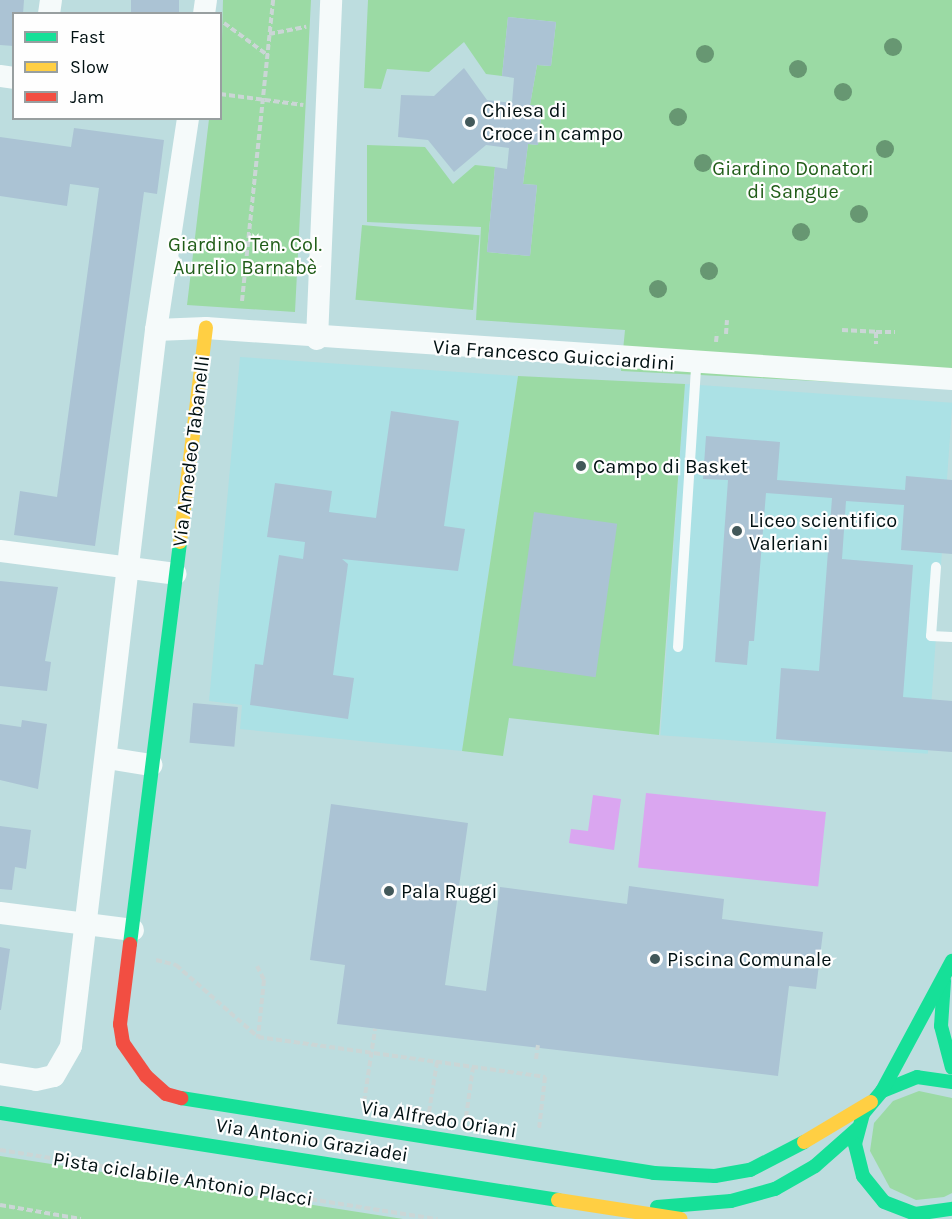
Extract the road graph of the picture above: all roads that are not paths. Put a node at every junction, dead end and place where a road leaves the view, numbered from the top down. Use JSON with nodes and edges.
{"nodes":[{"id":1,"x":331,"y":0,"type":"edge"},
{"id":2,"x":188,"y":120,"type":"edge"},
{"id":3,"x":206,"y":328,"type":"junction"},
{"id":4,"x":156,"y":330,"type":"junction"},
{"id":5,"x":317,"y":339,"type":"junction"},
{"id":6,"x":696,"y":365,"type":"junction"},
{"id":7,"x":952,"y":379,"type":"edge"},
{"id":8,"x":0,"y":551,"type":"edge"},
{"id":9,"x":936,"y":567,"type":"dead end"},
{"id":10,"x":129,"y":570,"type":"junction"},
{"id":11,"x":176,"y":574,"type":"junction"},
{"id":12,"x":952,"y":637,"type":"edge"},
{"id":13,"x":678,"y":647,"type":"dead end"},
{"id":14,"x":107,"y":758,"type":"junction"},
{"id":15,"x":151,"y":765,"type":"junction"},
{"id":16,"x":0,"y":913,"type":"edge"},
{"id":17,"x":87,"y":924,"type":"junction"},
{"id":18,"x":133,"y":930,"type":"junction"},
{"id":19,"x":952,"y":961,"type":"edge"},
{"id":20,"x":944,"y":978,"type":"junction"},
{"id":21,"x":952,"y":1068,"type":"edge"},
{"id":22,"x":0,"y":1074,"type":"edge"},
{"id":23,"x":952,"y":1082,"type":"edge"},
{"id":24,"x":882,"y":1091,"type":"junction"},
{"id":25,"x":871,"y":1102,"type":"junction"},
{"id":26,"x":0,"y":1113,"type":"edge"},
{"id":27,"x":858,"y":1128,"type":"junction"},
{"id":28,"x":618,"y":1206,"type":"junction"},
{"id":29,"x":950,"y":1210,"type":"edge"},
{"id":30,"x":681,"y":1219,"type":"edge"},
{"id":31,"x":923,"y":1219,"type":"edge"}],
"edges":[{"from":1,"to":5,"type":"street"},
{"from":2,"to":4,"type":"street"},
{"from":3,"to":4,"type":"street","name":"Via Francesco Guicciardini"},
{"from":3,"to":5,"type":"street","name":"Via Francesco Guicciardini"},
{"from":3,"to":11,"type":"street","name":"Via Amedeo Tabanelli"},
{"from":4,"to":10,"type":"street"},
{"from":5,"to":6,"type":"street","name":"Via Francesco Guicciardini"},
{"from":6,"to":7,"type":"street","name":"Via Francesco Guicciardini"},
{"from":6,"to":13,"type":"lane"},
{"from":8,"to":10,"type":"street","name":"Via Amedeo Tabanelli"},
{"from":9,"to":12,"type":"lane"},
{"from":10,"to":11,"type":"street","name":"Via Amedeo Tabanelli"},
{"from":10,"to":14,"type":"street"},
{"from":11,"to":15,"type":"street","name":"Via Amedeo Tabanelli"},
{"from":14,"to":15,"type":"street"},
{"from":14,"to":17,"type":"street"},
{"from":15,"to":18,"type":"street","name":"Via Amedeo Tabanelli"},
{"from":16,"to":17,"type":"street"},
{"from":17,"to":18,"type":"street"},
{"from":17,"to":22,"type":"street"},
{"from":18,"to":25,"type":"street","name":"Via Alfredo Oriani"},
{"from":19,"to":20,"type":"street"},
{"from":20,"to":21,"type":"street"},
{"from":20,"to":24,"type":"street"},
{"from":23,"to":24,"type":"street"},
{"from":24,"to":25,"type":"street"},
{"from":25,"to":27,"type":"street"},
{"from":26,"to":28,"type":"street","name":"Via Antonio Graziadei"},
{"from":27,"to":28,"type":"street","name":"Via Antonio Graziadei"},
{"from":27,"to":29,"type":"street"},
{"from":28,"to":30,"type":"street","name":"Via Antonio Graziadei"},
{"from":29,"to":31,"type":"street"}]}
